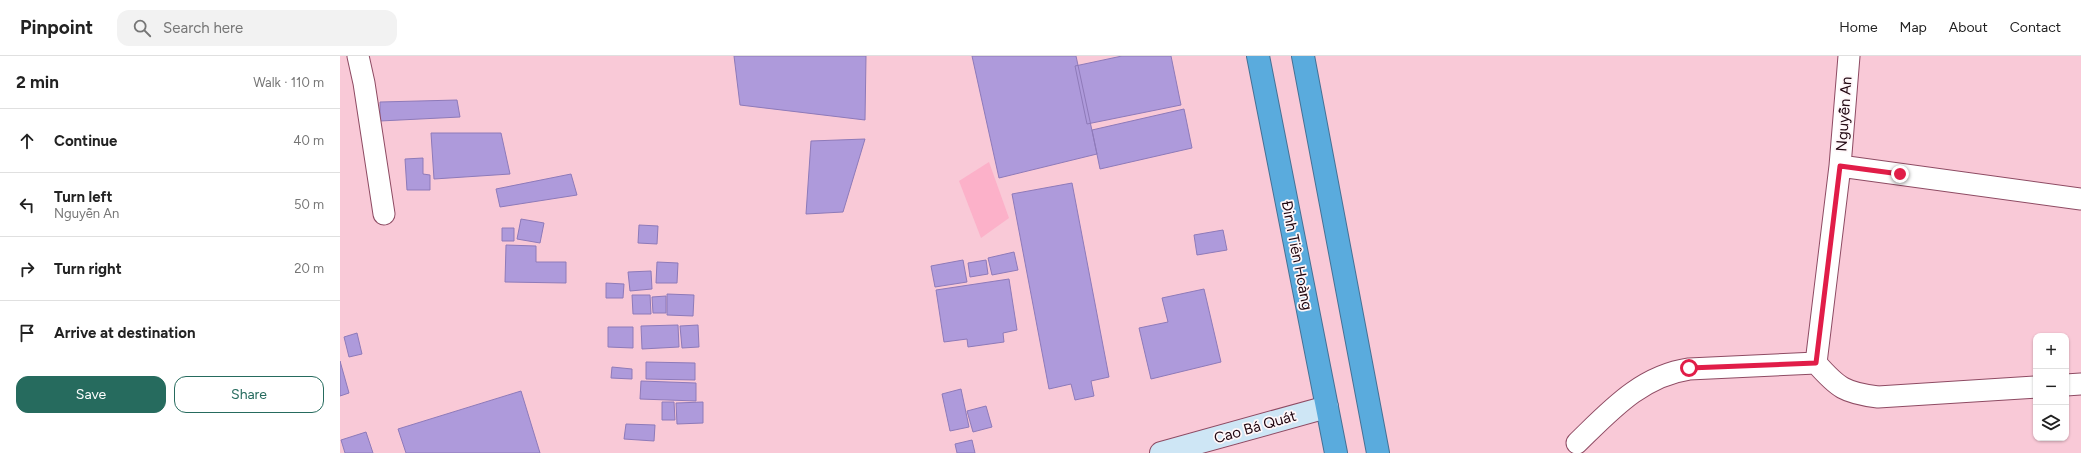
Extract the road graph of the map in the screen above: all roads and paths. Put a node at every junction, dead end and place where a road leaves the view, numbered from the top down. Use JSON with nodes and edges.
{"nodes":[{"id":1,"x":358,"y":56,"type":"edge"},
{"id":2,"x":1258,"y":56,"type":"edge"},
{"id":3,"x":1303,"y":56,"type":"edge"},
{"id":4,"x":1849,"y":56,"type":"edge"},
{"id":5,"x":1840,"y":166,"type":"junction"},
{"id":6,"x":2081,"y":199,"type":"edge"},
{"id":7,"x":384,"y":214,"type":"dead end"},
{"id":8,"x":1816,"y":363,"type":"junction"},
{"id":9,"x":2081,"y":384,"type":"edge"},
{"id":10,"x":2069,"y":385,"type":"edge"},
{"id":11,"x":2033,"y":387,"type":"edge"},
{"id":12,"x":1327,"y":407,"type":"junction"},
{"id":13,"x":1577,"y":443,"type":"dead end"},
{"id":14,"x":1161,"y":453,"type":"edge"},
{"id":15,"x":1336,"y":453,"type":"edge"},
{"id":16,"x":1378,"y":453,"type":"edge"}],
"edges":[{"from":1,"to":7,"type":"street"},
{"from":2,"to":12,"type":"highway","name":"Đinh Tiên Hoàng"},
{"from":3,"to":16,"type":"highway"},
{"from":4,"to":5,"type":"street","name":"Nguyễn An"},
{"from":5,"to":6,"type":"street"},
{"from":5,"to":8,"type":"street","name":"Nguyễn An"},
{"from":8,"to":11,"type":"street"},
{"from":8,"to":13,"type":"street"},
{"from":9,"to":10,"type":"street"},
{"from":12,"to":14,"type":"street","name":"Cao Bá Quát"},
{"from":12,"to":15,"type":"highway","name":"Đinh Tiên Hoàng"}]}
